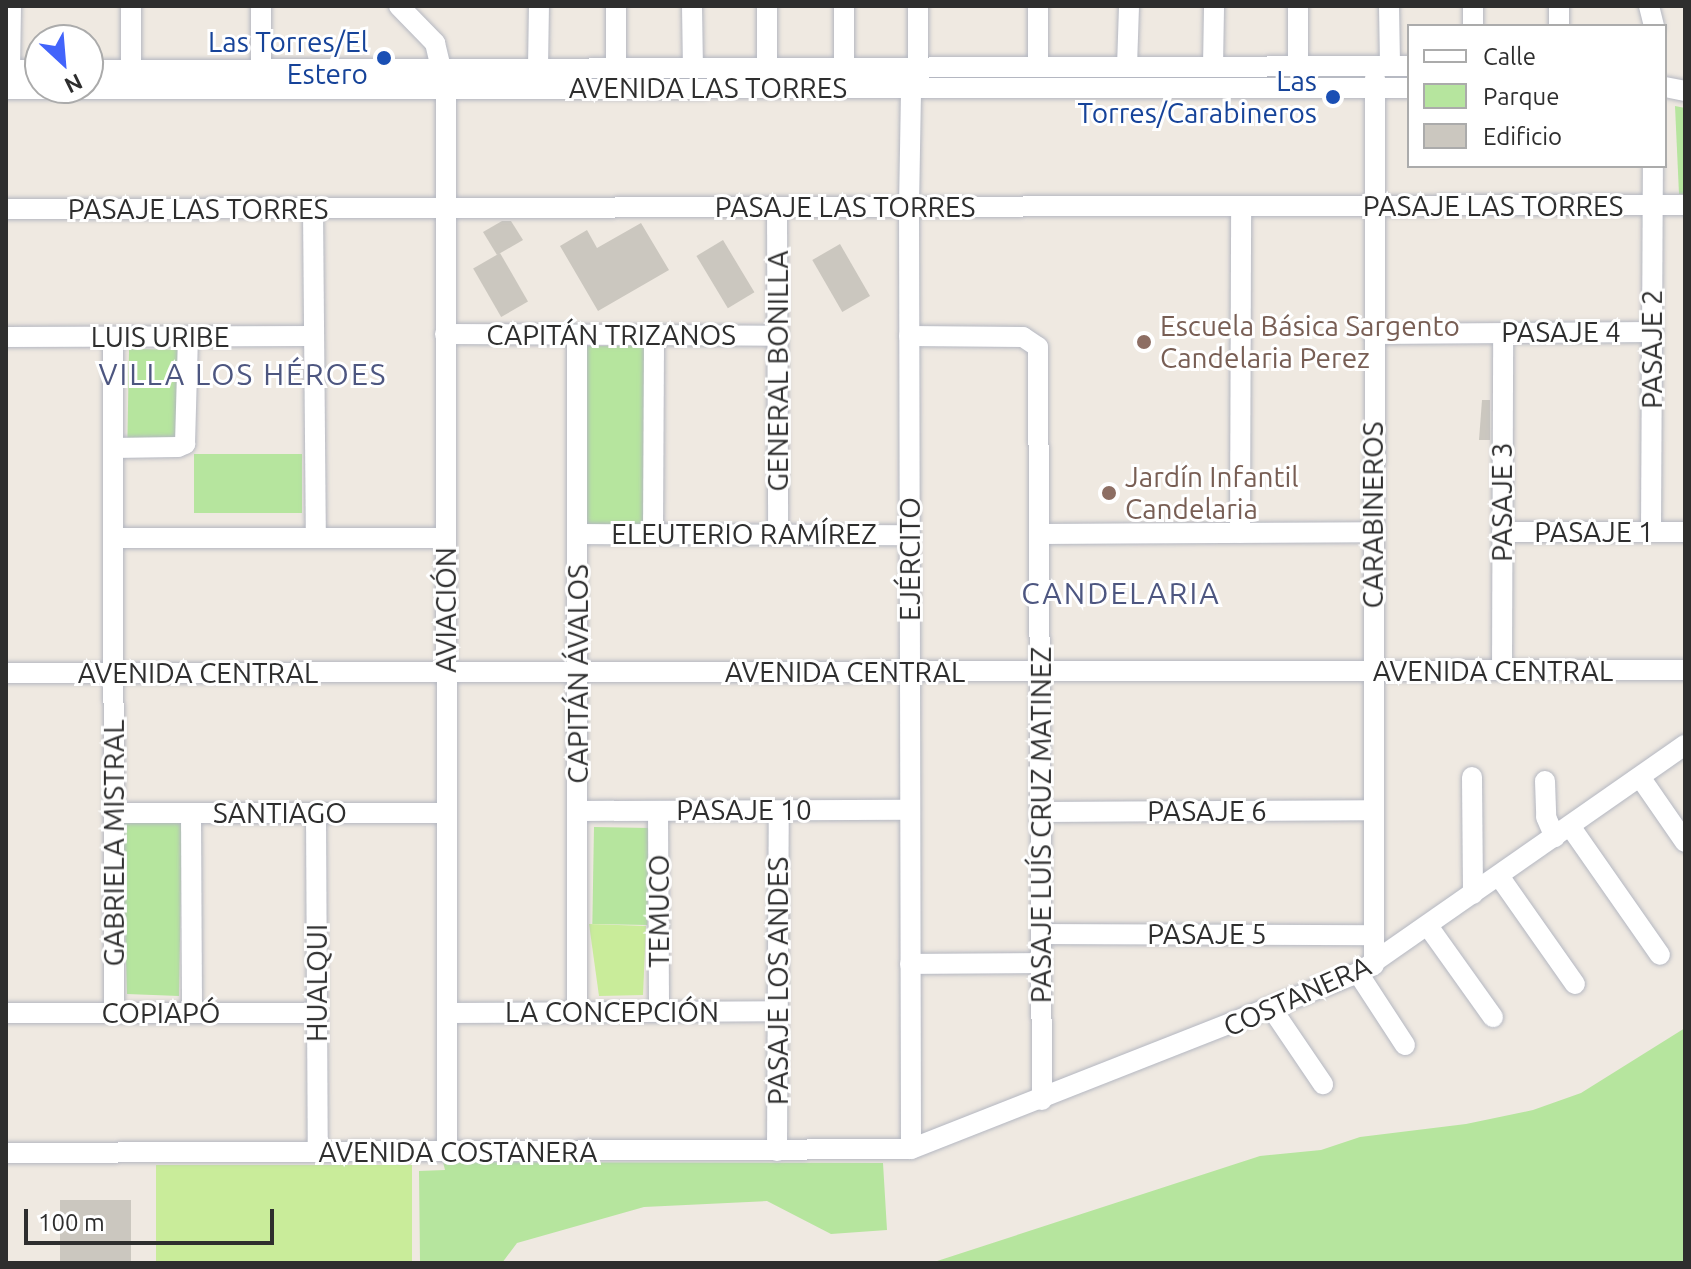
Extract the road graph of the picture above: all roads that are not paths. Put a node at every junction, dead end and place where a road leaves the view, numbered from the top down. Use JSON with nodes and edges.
{"nodes":[{"id":1,"x":11,"y":6,"type":"edge"},
{"id":2,"x":131,"y":6,"type":"edge"},
{"id":3,"x":261,"y":6,"type":"edge"},
{"id":4,"x":539,"y":6,"type":"edge"},
{"id":5,"x":616,"y":6,"type":"edge"},
{"id":6,"x":692,"y":6,"type":"edge"},
{"id":7,"x":767,"y":6,"type":"edge"},
{"id":8,"x":844,"y":6,"type":"edge"},
{"id":9,"x":918,"y":6,"type":"edge"},
{"id":10,"x":1038,"y":6,"type":"edge"},
{"id":11,"x":1129,"y":6,"type":"edge"},
{"id":12,"x":1214,"y":6,"type":"edge"},
{"id":13,"x":1298,"y":6,"type":"edge"},
{"id":14,"x":1389,"y":6,"type":"edge"},
{"id":15,"x":406,"y":8,"type":"edge"},
{"id":16,"x":767,"y":66,"type":"junction"},
{"id":17,"x":844,"y":66,"type":"junction"},
{"id":18,"x":918,"y":66,"type":"junction"},
{"id":19,"x":1213,"y":66,"type":"junction"},
{"id":20,"x":1392,"y":66,"type":"edge"},
{"id":21,"x":616,"y":67,"type":"junction"},
{"id":22,"x":693,"y":67,"type":"junction"},
{"id":23,"x":1038,"y":67,"type":"junction"},
{"id":24,"x":1127,"y":67,"type":"junction"},
{"id":25,"x":1298,"y":67,"type":"junction"},
{"id":26,"x":440,"y":68,"type":"junction"},
{"id":27,"x":538,"y":68,"type":"junction"},
{"id":28,"x":261,"y":69,"type":"junction"},
{"id":29,"x":104,"y":70,"type":"edge"},
{"id":30,"x":131,"y":70,"type":"junction"},
{"id":31,"x":7,"y":77,"type":"edge"},
{"id":32,"x":911,"y":87,"type":"junction"},
{"id":33,"x":1373,"y":88,"type":"junction"},
{"id":34,"x":1407,"y":88,"type":"edge"},
{"id":35,"x":446,"y":89,"type":"junction"},
{"id":36,"x":1653,"y":168,"type":"edge"},
{"id":37,"x":1685,"y":205,"type":"edge"},
{"id":38,"x":1241,"y":206,"type":"junction"},
{"id":39,"x":1373,"y":206,"type":"junction"},
{"id":40,"x":1653,"y":206,"type":"junction"},
{"id":41,"x":445,"y":207,"type":"junction"},
{"id":42,"x":777,"y":207,"type":"junction"},
{"id":43,"x":909,"y":207,"type":"junction"},
{"id":44,"x":6,"y":209,"type":"edge"},
{"id":45,"x":313,"y":209,"type":"junction"},
{"id":46,"x":1653,"y":332,"type":"junction"},
{"id":47,"x":1503,"y":333,"type":"junction"},
{"id":48,"x":445,"y":334,"type":"junction"},
{"id":49,"x":1373,"y":334,"type":"junction"},
{"id":50,"x":577,"y":335,"type":"junction"},
{"id":51,"x":654,"y":335,"type":"junction"},
{"id":52,"x":314,"y":336,"type":"junction"},
{"id":53,"x":778,"y":336,"type":"junction"},
{"id":54,"x":909,"y":336,"type":"junction"},
{"id":55,"x":6,"y":337,"type":"edge"},
{"id":56,"x":113,"y":337,"type":"junction"},
{"id":57,"x":188,"y":337,"type":"junction"},
{"id":58,"x":113,"y":448,"type":"junction"},
{"id":59,"x":1374,"y":532,"type":"junction"},
{"id":60,"x":1502,"y":532,"type":"junction"},
{"id":61,"x":1651,"y":532,"type":"junction"},
{"id":62,"x":1685,"y":532,"type":"edge"},
{"id":63,"x":1240,"y":533,"type":"junction"},
{"id":64,"x":578,"y":534,"type":"junction"},
{"id":65,"x":653,"y":534,"type":"junction"},
{"id":66,"x":778,"y":534,"type":"junction"},
{"id":67,"x":1040,"y":534,"type":"junction"},
{"id":68,"x":910,"y":535,"type":"junction"},
{"id":69,"x":113,"y":538,"type":"junction"},
{"id":70,"x":316,"y":538,"type":"junction"},
{"id":71,"x":446,"y":538,"type":"junction"},
{"id":72,"x":1685,"y":670,"type":"edge"},
{"id":73,"x":1040,"y":671,"type":"junction"},
{"id":74,"x":1373,"y":671,"type":"junction"},
{"id":75,"x":1502,"y":671,"type":"junction"},
{"id":76,"x":446,"y":672,"type":"junction"},
{"id":77,"x":578,"y":672,"type":"junction"},
{"id":78,"x":910,"y":672,"type":"junction"},
{"id":79,"x":6,"y":673,"type":"edge"},
{"id":80,"x":113,"y":673,"type":"junction"},
{"id":81,"x":1685,"y":745,"type":"edge"},
{"id":82,"x":1472,"y":777,"type":"dead end"},
{"id":83,"x":1640,"y":777,"type":"junction"},
{"id":84,"x":1545,"y":781,"type":"dead end"},
{"id":85,"x":910,"y":810,"type":"junction"},
{"id":86,"x":1373,"y":810,"type":"junction"},
{"id":87,"x":578,"y":811,"type":"junction"},
{"id":88,"x":658,"y":811,"type":"junction"},
{"id":89,"x":779,"y":811,"type":"junction"},
{"id":90,"x":1041,"y":812,"type":"junction"},
{"id":91,"x":113,"y":813,"type":"junction"},
{"id":92,"x":191,"y":813,"type":"junction"},
{"id":93,"x":316,"y":813,"type":"junction"},
{"id":94,"x":447,"y":813,"type":"junction"},
{"id":95,"x":1562,"y":831,"type":"junction"},
{"id":96,"x":1685,"y":842,"type":"edge"},
{"id":97,"x":1499,"y":876,"type":"junction"},
{"id":98,"x":1473,"y":894,"type":"junction"},
{"id":99,"x":1428,"y":926,"type":"junction"},
{"id":100,"x":1041,"y":934,"type":"junction"},
{"id":101,"x":1374,"y":935,"type":"junction"},
{"id":102,"x":1660,"y":955,"type":"dead end"},
{"id":103,"x":1041,"y":963,"type":"junction"},
{"id":104,"x":910,"y":964,"type":"junction"},
{"id":105,"x":1366,"y":969,"type":"junction"},
{"id":106,"x":1575,"y":984,"type":"dead end"},
{"id":107,"x":1272,"y":1009,"type":"junction"},
{"id":108,"x":778,"y":1011,"type":"junction"},
{"id":109,"x":577,"y":1012,"type":"junction"},
{"id":110,"x":659,"y":1012,"type":"junction"},
{"id":111,"x":6,"y":1013,"type":"edge"},
{"id":112,"x":114,"y":1013,"type":"junction"},
{"id":113,"x":192,"y":1013,"type":"junction"},
{"id":114,"x":317,"y":1013,"type":"junction"},
{"id":115,"x":447,"y":1013,"type":"junction"},
{"id":116,"x":1493,"y":1017,"type":"dead end"},
{"id":117,"x":1405,"y":1045,"type":"dead end"},
{"id":118,"x":1323,"y":1084,"type":"dead end"},
{"id":119,"x":1042,"y":1100,"type":"junction"},
{"id":120,"x":911,"y":1149,"type":"junction"},
{"id":121,"x":777,"y":1151,"type":"junction"},
{"id":122,"x":318,"y":1152,"type":"junction"},
{"id":123,"x":447,"y":1152,"type":"junction"},
{"id":124,"x":6,"y":1153,"type":"edge"}],
"edges":[{"from":1,"to":31,"type":"street"},
{"from":2,"to":30,"type":"street"},
{"from":3,"to":28,"type":"street"},
{"from":4,"to":27,"type":"street"},
{"from":5,"to":21,"type":"street"},
{"from":6,"to":22,"type":"street"},
{"from":7,"to":16,"type":"street"},
{"from":8,"to":17,"type":"street"},
{"from":9,"to":18,"type":"street","name":"EJÉRCITO"},
{"from":10,"to":23,"type":"street"},
{"from":11,"to":24,"type":"street"},
{"from":12,"to":19,"type":"street"},
{"from":13,"to":25,"type":"street"},
{"from":14,"to":20,"type":"street","name":"CARABINEROS"},
{"from":15,"to":26,"type":"street"},
{"from":16,"to":17,"type":"street","name":"AVENIDA LAS TORRES"},
{"from":16,"to":22,"type":"street","name":"AVENIDA LAS TORRES"},
{"from":17,"to":18,"type":"street","name":"AVENIDA LAS TORRES"},
{"from":18,"to":23,"type":"street","name":"AVENIDA LAS TORRES"},
{"from":18,"to":32,"type":"street","name":"EJÉRCITO"},
{"from":19,"to":24,"type":"street","name":"AVENIDA LAS TORRES"},
{"from":19,"to":25,"type":"street","name":"AVENIDA LAS TORRES"},
{"from":20,"to":25,"type":"street","name":"AVENIDA LAS TORRES"},
{"from":20,"to":33,"type":"street","name":"CARABINEROS"},
{"from":21,"to":22,"type":"street","name":"AVENIDA LAS TORRES"},
{"from":21,"to":27,"type":"street","name":"AVENIDA LAS TORRES"},
{"from":23,"to":24,"type":"street","name":"AVENIDA LAS TORRES"},
{"from":26,"to":27,"type":"street","name":"AVENIDA LAS TORRES"},
{"from":26,"to":28,"type":"street","name":"AVENIDA LAS TORRES"},
{"from":26,"to":35,"type":"street","name":"AVIACIÓN"},
{"from":28,"to":30,"type":"street","name":"AVENIDA LAS TORRES"},
{"from":29,"to":30,"type":"street","name":"AVENIDA LAS TORRES"},
{"from":31,"to":35,"type":"street","name":"AVENIDA LAS TORRES"},
{"from":32,"to":33,"type":"street","name":"AVENIDA LAS TORRES"},
{"from":32,"to":35,"type":"street","name":"AVENIDA LAS TORRES"},
{"from":32,"to":43,"type":"street","name":"EJÉRCITO"},
{"from":33,"to":34,"type":"street","name":"AVENIDA LAS TORRES"},
{"from":33,"to":39,"type":"street","name":"CARABINEROS"},
{"from":35,"to":41,"type":"street","name":"AVIACIÓN"},
{"from":36,"to":40,"type":"street","name":"PASAJE 2"},
{"from":37,"to":40,"type":"street","name":"PASAJE LAS TORRES"},
{"from":38,"to":39,"type":"street","name":"PASAJE LAS TORRES"},
{"from":38,"to":43,"type":"street","name":"PASAJE LAS TORRES"},
{"from":38,"to":63,"type":"street"},
{"from":39,"to":40,"type":"street","name":"PASAJE LAS TORRES"},
{"from":39,"to":49,"type":"street","name":"CARABINEROS"},
{"from":40,"to":46,"type":"street","name":"PASAJE 2"},
{"from":41,"to":42,"type":"street","name":"PASAJE LAS TORRES"},
{"from":41,"to":45,"type":"street","name":"PASAJE LAS TORRES"},
{"from":41,"to":48,"type":"street","name":"AVIACIÓN"},
{"from":42,"to":43,"type":"street","name":"PASAJE LAS TORRES"},
{"from":42,"to":53,"type":"street","name":"GENERAL BONILLA"},
{"from":43,"to":54,"type":"street","name":"EJÉRCITO"},
{"from":44,"to":45,"type":"street","name":"PASAJE LAS TORRES"},
{"from":45,"to":52,"type":"street"},
{"from":46,"to":47,"type":"street","name":"PASAJE 4"},
{"from":46,"to":61,"type":"street","name":"PASAJE 2"},
{"from":47,"to":49,"type":"street","name":"PASAJE 4"},
{"from":47,"to":60,"type":"street","name":"PASAJE 3"},
{"from":48,"to":50,"type":"street","name":"CAPITÁN TRIZANOS"},
{"from":48,"to":71,"type":"street","name":"AVIACIÓN"},
{"from":49,"to":59,"type":"street","name":"CARABINEROS"},
{"from":50,"to":51,"type":"street","name":"CAPITÁN TRIZANOS"},
{"from":50,"to":64,"type":"street","name":"CAPITÁN ÁVALOS"},
{"from":51,"to":53,"type":"street","name":"CAPITÁN TRIZANOS"},
{"from":51,"to":65,"type":"street"},
{"from":52,"to":57,"type":"street","name":"LUIS URIBE"},
{"from":52,"to":70,"type":"street"},
{"from":53,"to":66,"type":"street","name":"GENERAL BONILLA"},
{"from":54,"to":67,"type":"street","name":"PASAJE LUÍS CRUZ MATINEZ"},
{"from":54,"to":68,"type":"street","name":"EJÉRCITO"},
{"from":55,"to":56,"type":"street","name":"LUIS URIBE"},
{"from":56,"to":57,"type":"street","name":"LUIS URIBE"},
{"from":56,"to":58,"type":"street","name":"GABRIELA MISTRAL"},
{"from":57,"to":58,"type":"street"},
{"from":58,"to":69,"type":"street","name":"GABRIELA MISTRAL"},
{"from":59,"to":63,"type":"street"},
{"from":59,"to":74,"type":"street","name":"CARABINEROS"},
{"from":60,"to":61,"type":"street","name":"PASAJE 1"},
{"from":60,"to":75,"type":"street","name":"PASAJE 3"},
{"from":61,"to":62,"type":"street","name":"PASAJE 1"},
{"from":63,"to":67,"type":"street"},
{"from":64,"to":65,"type":"street","name":"ELEUTERIO RAMÍREZ"},
{"from":64,"to":77,"type":"street","name":"CAPITÁN ÁVALOS"},
{"from":65,"to":66,"type":"street","name":"ELEUTERIO RAMÍREZ"},
{"from":66,"to":68,"type":"street","name":"ELEUTERIO RAMÍREZ"},
{"from":67,"to":73,"type":"street","name":"PASAJE LUÍS CRUZ MATINEZ"},
{"from":68,"to":78,"type":"street","name":"EJÉRCITO"},
{"from":69,"to":70,"type":"street"},
{"from":69,"to":80,"type":"street","name":"GABRIELA MISTRAL"},
{"from":70,"to":71,"type":"street"},
{"from":71,"to":76,"type":"street","name":"AVIACIÓN"},
{"from":72,"to":75,"type":"street","name":"AVENIDA CENTRAL"},
{"from":73,"to":74,"type":"street","name":"AVENIDA CENTRAL"},
{"from":73,"to":78,"type":"street","name":"AVENIDA CENTRAL"},
{"from":73,"to":90,"type":"street","name":"PASAJE LUÍS CRUZ MATINEZ"},
{"from":74,"to":75,"type":"street","name":"AVENIDA CENTRAL"},
{"from":74,"to":86,"type":"street","name":"CARABINEROS"},
{"from":76,"to":77,"type":"street","name":"AVENIDA CENTRAL"},
{"from":76,"to":80,"type":"street","name":"AVENIDA CENTRAL"},
{"from":76,"to":94,"type":"street","name":"AVIACIÓN"},
{"from":77,"to":78,"type":"street","name":"AVENIDA CENTRAL"},
{"from":77,"to":87,"type":"street","name":"CAPITÁN ÁVALOS"},
{"from":78,"to":85,"type":"street","name":"EJÉRCITO"},
{"from":79,"to":80,"type":"street","name":"AVENIDA CENTRAL"},
{"from":80,"to":91,"type":"street","name":"GABRIELA MISTRAL"},
{"from":81,"to":83,"type":"street","name":"COSTANERA"},
{"from":82,"to":98,"type":"street"},
{"from":83,"to":95,"type":"street","name":"COSTANERA"},
{"from":83,"to":96,"type":"street"},
{"from":84,"to":95,"type":"street"},
{"from":85,"to":89,"type":"street","name":"PASAJE 10"},
{"from":85,"to":104,"type":"street","name":"EJÉRCITO"},
{"from":86,"to":90,"type":"street","name":"PASAJE 6"},
{"from":86,"to":101,"type":"street","name":"CARABINEROS"},
{"from":87,"to":88,"type":"street","name":"PASAJE 10"},
{"from":87,"to":109,"type":"street","name":"CAPITÁN ÁVALOS"},
{"from":88,"to":89,"type":"street","name":"PASAJE 10"},
{"from":88,"to":110,"type":"street","name":"TEMUCO"},
{"from":89,"to":108,"type":"street","name":"PASAJE LOS ANDES"},
{"from":90,"to":100,"type":"street","name":"PASAJE LUÍS CRUZ MATINEZ"},
{"from":91,"to":92,"type":"street","name":"SANTIAGO"},
{"from":91,"to":112,"type":"street","name":"GABRIELA MISTRAL"},
{"from":92,"to":93,"type":"street","name":"SANTIAGO"},
{"from":92,"to":113,"type":"street"},
{"from":93,"to":94,"type":"street","name":"SANTIAGO"},
{"from":93,"to":114,"type":"street","name":"HUALQUI"},
{"from":94,"to":115,"type":"street","name":"AVIACIÓN"},
{"from":95,"to":97,"type":"street","name":"COSTANERA"},
{"from":95,"to":102,"type":"street"},
{"from":97,"to":98,"type":"street","name":"COSTANERA"},
{"from":97,"to":106,"type":"street"},
{"from":98,"to":99,"type":"street","name":"COSTANERA"},
{"from":99,"to":105,"type":"street","name":"COSTANERA"},
{"from":99,"to":116,"type":"street"},
{"from":100,"to":101,"type":"street","name":"PASAJE 5"},
{"from":100,"to":103,"type":"street","name":"PASAJE LUÍS CRUZ MATINEZ"},
{"from":101,"to":105,"type":"street","name":"CARABINEROS"},
{"from":103,"to":104,"type":"street"},
{"from":103,"to":119,"type":"street","name":"PASAJE LUÍS CRUZ MATINEZ"},
{"from":104,"to":120,"type":"street","name":"EJÉRCITO"},
{"from":105,"to":107,"type":"street","name":"COSTANERA"},
{"from":105,"to":117,"type":"street"},
{"from":107,"to":118,"type":"street"},
{"from":107,"to":119,"type":"street","name":"COSTANERA"},
{"from":108,"to":110,"type":"street","name":"LA CONCEPCIÓN"},
{"from":108,"to":121,"type":"street","name":"PASAJE LOS ANDES"},
{"from":109,"to":110,"type":"street","name":"LA CONCEPCIÓN"},
{"from":109,"to":115,"type":"street","name":"LA CONCEPCIÓN"},
{"from":111,"to":112,"type":"street","name":"COPIAPÓ"},
{"from":112,"to":113,"type":"street","name":"COPIAPÓ"},
{"from":113,"to":114,"type":"street","name":"COPIAPÓ"},
{"from":114,"to":122,"type":"street","name":"HUALQUI"},
{"from":115,"to":123,"type":"street","name":"AVIACIÓN"},
{"from":119,"to":120,"type":"street","name":"COSTANERA"},
{"from":120,"to":121,"type":"street","name":"AVENIDA COSTANERA"},
{"from":121,"to":123,"type":"street","name":"AVENIDA COSTANERA"},
{"from":122,"to":123,"type":"street","name":"AVENIDA COSTANERA"},
{"from":122,"to":124,"type":"street","name":"AVENIDA COSTANERA"}]}
